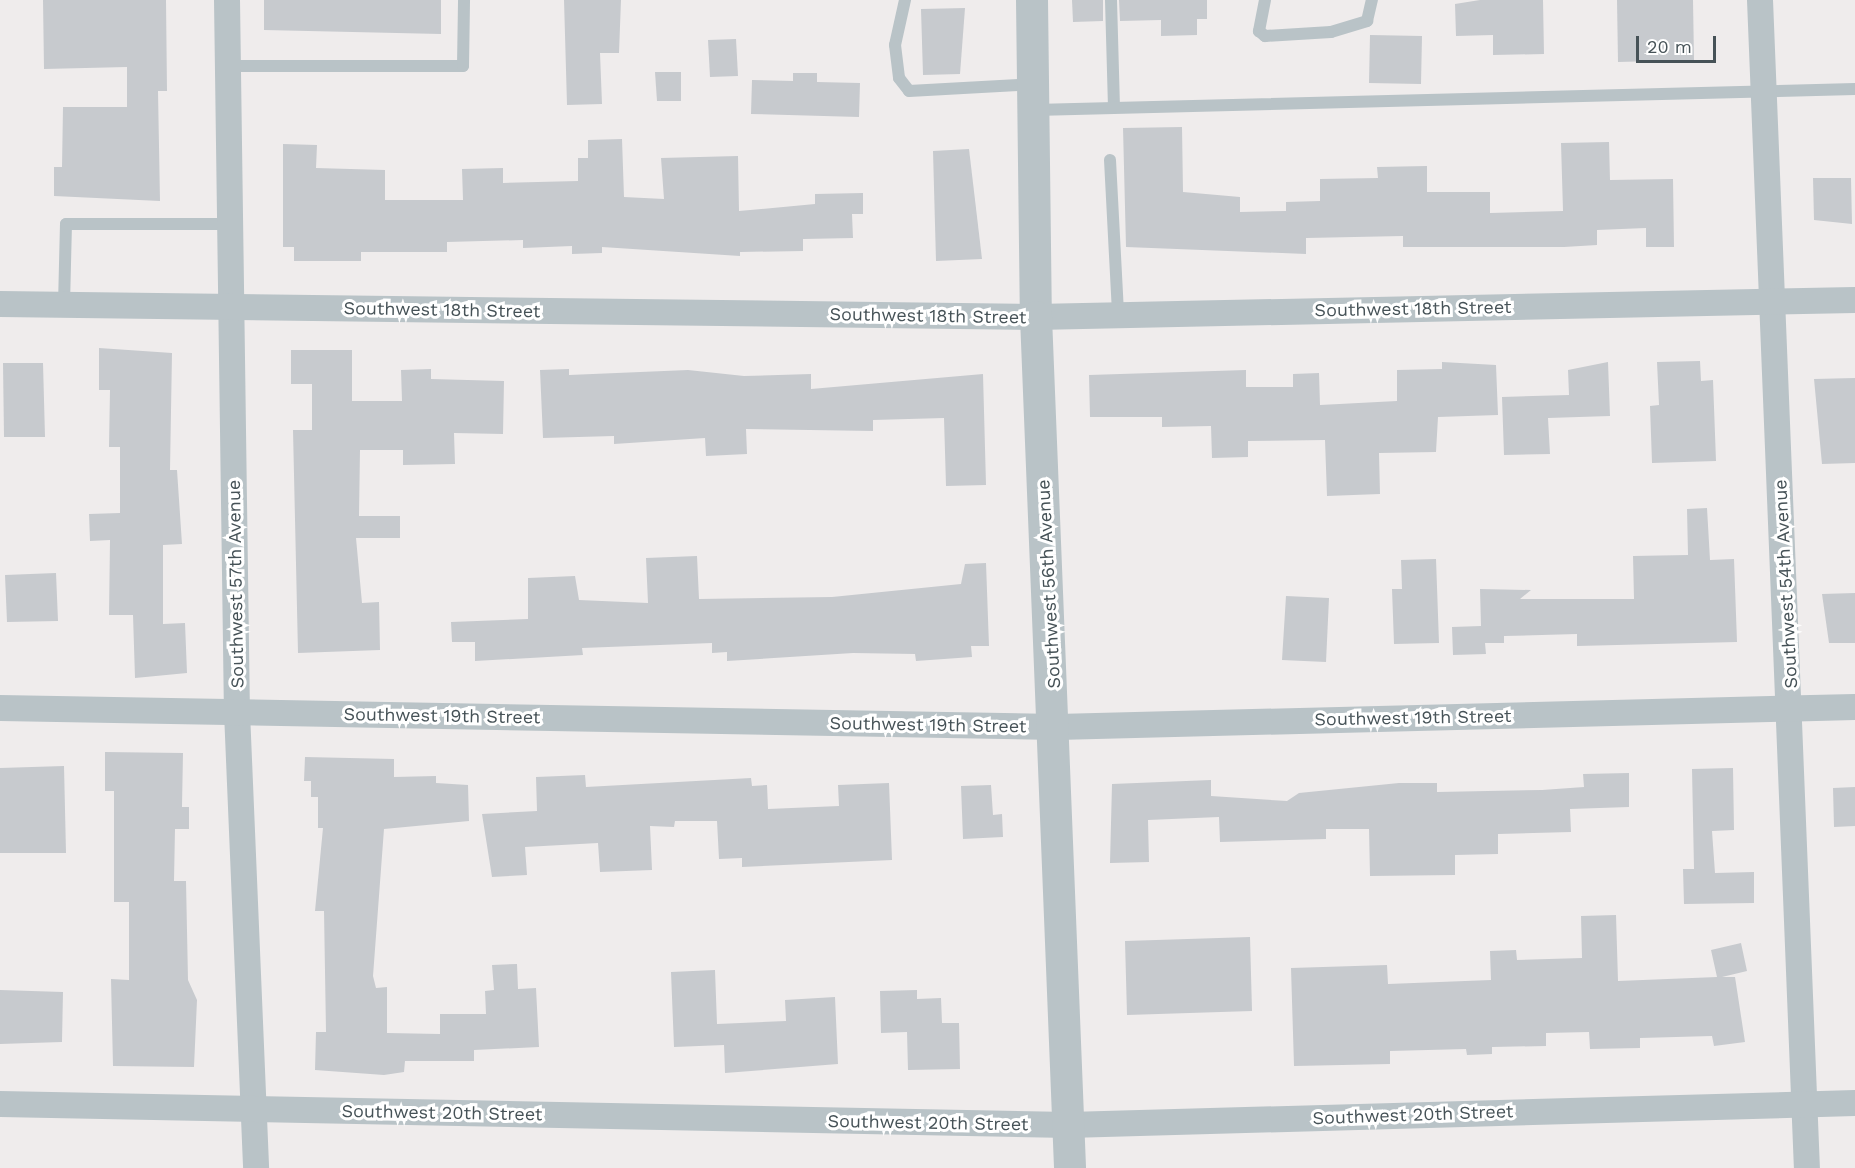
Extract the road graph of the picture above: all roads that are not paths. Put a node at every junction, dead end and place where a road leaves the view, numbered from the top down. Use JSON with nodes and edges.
{"nodes":[{"id":1,"x":227,"y":0,"type":"edge"},
{"id":2,"x":464,"y":0,"type":"edge"},
{"id":3,"x":905,"y":0,"type":"edge"},
{"id":4,"x":1032,"y":0,"type":"edge"},
{"id":5,"x":1110,"y":0,"type":"edge"},
{"id":6,"x":1265,"y":0,"type":"edge"},
{"id":7,"x":1372,"y":0,"type":"edge"},
{"id":8,"x":1760,"y":0,"type":"edge"},
{"id":9,"x":228,"y":66,"type":"junction"},
{"id":10,"x":1855,"y":89,"type":"edge"},
{"id":11,"x":1763,"y":91,"type":"junction"},
{"id":12,"x":1034,"y":97,"type":"junction"},
{"id":13,"x":1114,"y":108,"type":"junction"},
{"id":14,"x":1110,"y":160,"type":"dead end"},
{"id":15,"x":230,"y":224,"type":"junction"},
{"id":16,"x":1855,"y":300,"type":"edge"},
{"id":17,"x":1771,"y":302,"type":"junction"},
{"id":18,"x":0,"y":304,"type":"edge"},
{"id":19,"x":64,"y":305,"type":"junction"},
{"id":20,"x":233,"y":308,"type":"junction"},
{"id":21,"x":1118,"y":315,"type":"junction"},
{"id":22,"x":1036,"y":317,"type":"junction"},
{"id":23,"x":1855,"y":706,"type":"edge"},
{"id":24,"x":0,"y":708,"type":"edge"},
{"id":25,"x":1792,"y":708,"type":"junction"},
{"id":26,"x":237,"y":712,"type":"junction"},
{"id":27,"x":1057,"y":727,"type":"junction"},
{"id":28,"x":1805,"y":1103,"type":"junction"},
{"id":29,"x":1855,"y":1103,"type":"edge"},
{"id":30,"x":0,"y":1104,"type":"edge"},
{"id":31,"x":254,"y":1109,"type":"junction"},
{"id":32,"x":1068,"y":1125,"type":"junction"},
{"id":33,"x":256,"y":1168,"type":"edge"},
{"id":34,"x":1070,"y":1168,"type":"edge"},
{"id":35,"x":1807,"y":1168,"type":"edge"}],
"edges":[{"from":1,"to":9,"type":"street","name":"Southwest 57th Avenue"},
{"from":2,"to":9,"type":"lane"},
{"from":3,"to":12,"type":"lane"},
{"from":4,"to":12,"type":"street","name":"Southwest 56th Avenue"},
{"from":5,"to":13,"type":"lane"},
{"from":6,"to":7,"type":"lane"},
{"from":8,"to":11,"type":"street","name":"Southwest 54th Avenue"},
{"from":9,"to":15,"type":"street","name":"Southwest 57th Avenue"},
{"from":10,"to":11,"type":"lane"},
{"from":11,"to":13,"type":"lane"},
{"from":11,"to":17,"type":"street","name":"Southwest 54th Avenue"},
{"from":12,"to":13,"type":"lane"},
{"from":12,"to":22,"type":"street","name":"Southwest 56th Avenue"},
{"from":14,"to":21,"type":"lane"},
{"from":15,"to":19,"type":"lane"},
{"from":15,"to":20,"type":"street","name":"Southwest 57th Avenue"},
{"from":16,"to":17,"type":"street","name":"Southwest 18th Street"},
{"from":17,"to":21,"type":"street","name":"Southwest 18th Street"},
{"from":17,"to":25,"type":"street","name":"Southwest 54th Avenue"},
{"from":18,"to":19,"type":"street","name":"Southwest 18th Street"},
{"from":19,"to":20,"type":"street","name":"Southwest 18th Street"},
{"from":20,"to":22,"type":"street","name":"Southwest 18th Street"},
{"from":20,"to":26,"type":"street","name":"Southwest 57th Avenue"},
{"from":21,"to":22,"type":"street","name":"Southwest 18th Street"},
{"from":22,"to":27,"type":"street","name":"Southwest 56th Avenue"},
{"from":23,"to":25,"type":"street","name":"Southwest 19th Street"},
{"from":24,"to":26,"type":"street","name":"Southwest 19th Street"},
{"from":25,"to":27,"type":"street","name":"Southwest 19th Street"},
{"from":25,"to":28,"type":"street","name":"Southwest 54th Avenue"},
{"from":26,"to":27,"type":"street","name":"Southwest 19th Street"},
{"from":26,"to":31,"type":"street","name":"Southwest 57th Avenue"},
{"from":27,"to":32,"type":"street","name":"Southwest 56th Avenue"},
{"from":28,"to":29,"type":"street","name":"Southwest 20th Street"},
{"from":28,"to":32,"type":"street","name":"Southwest 20th Street"},
{"from":28,"to":35,"type":"street","name":"Southwest 54th Avenue"},
{"from":30,"to":31,"type":"street","name":"Southwest 20th Street"},
{"from":31,"to":32,"type":"street","name":"Southwest 20th Street"},
{"from":31,"to":33,"type":"street","name":"Southwest 57th Avenue"},
{"from":32,"to":34,"type":"street","name":"Southwest 56th Avenue"}]}
